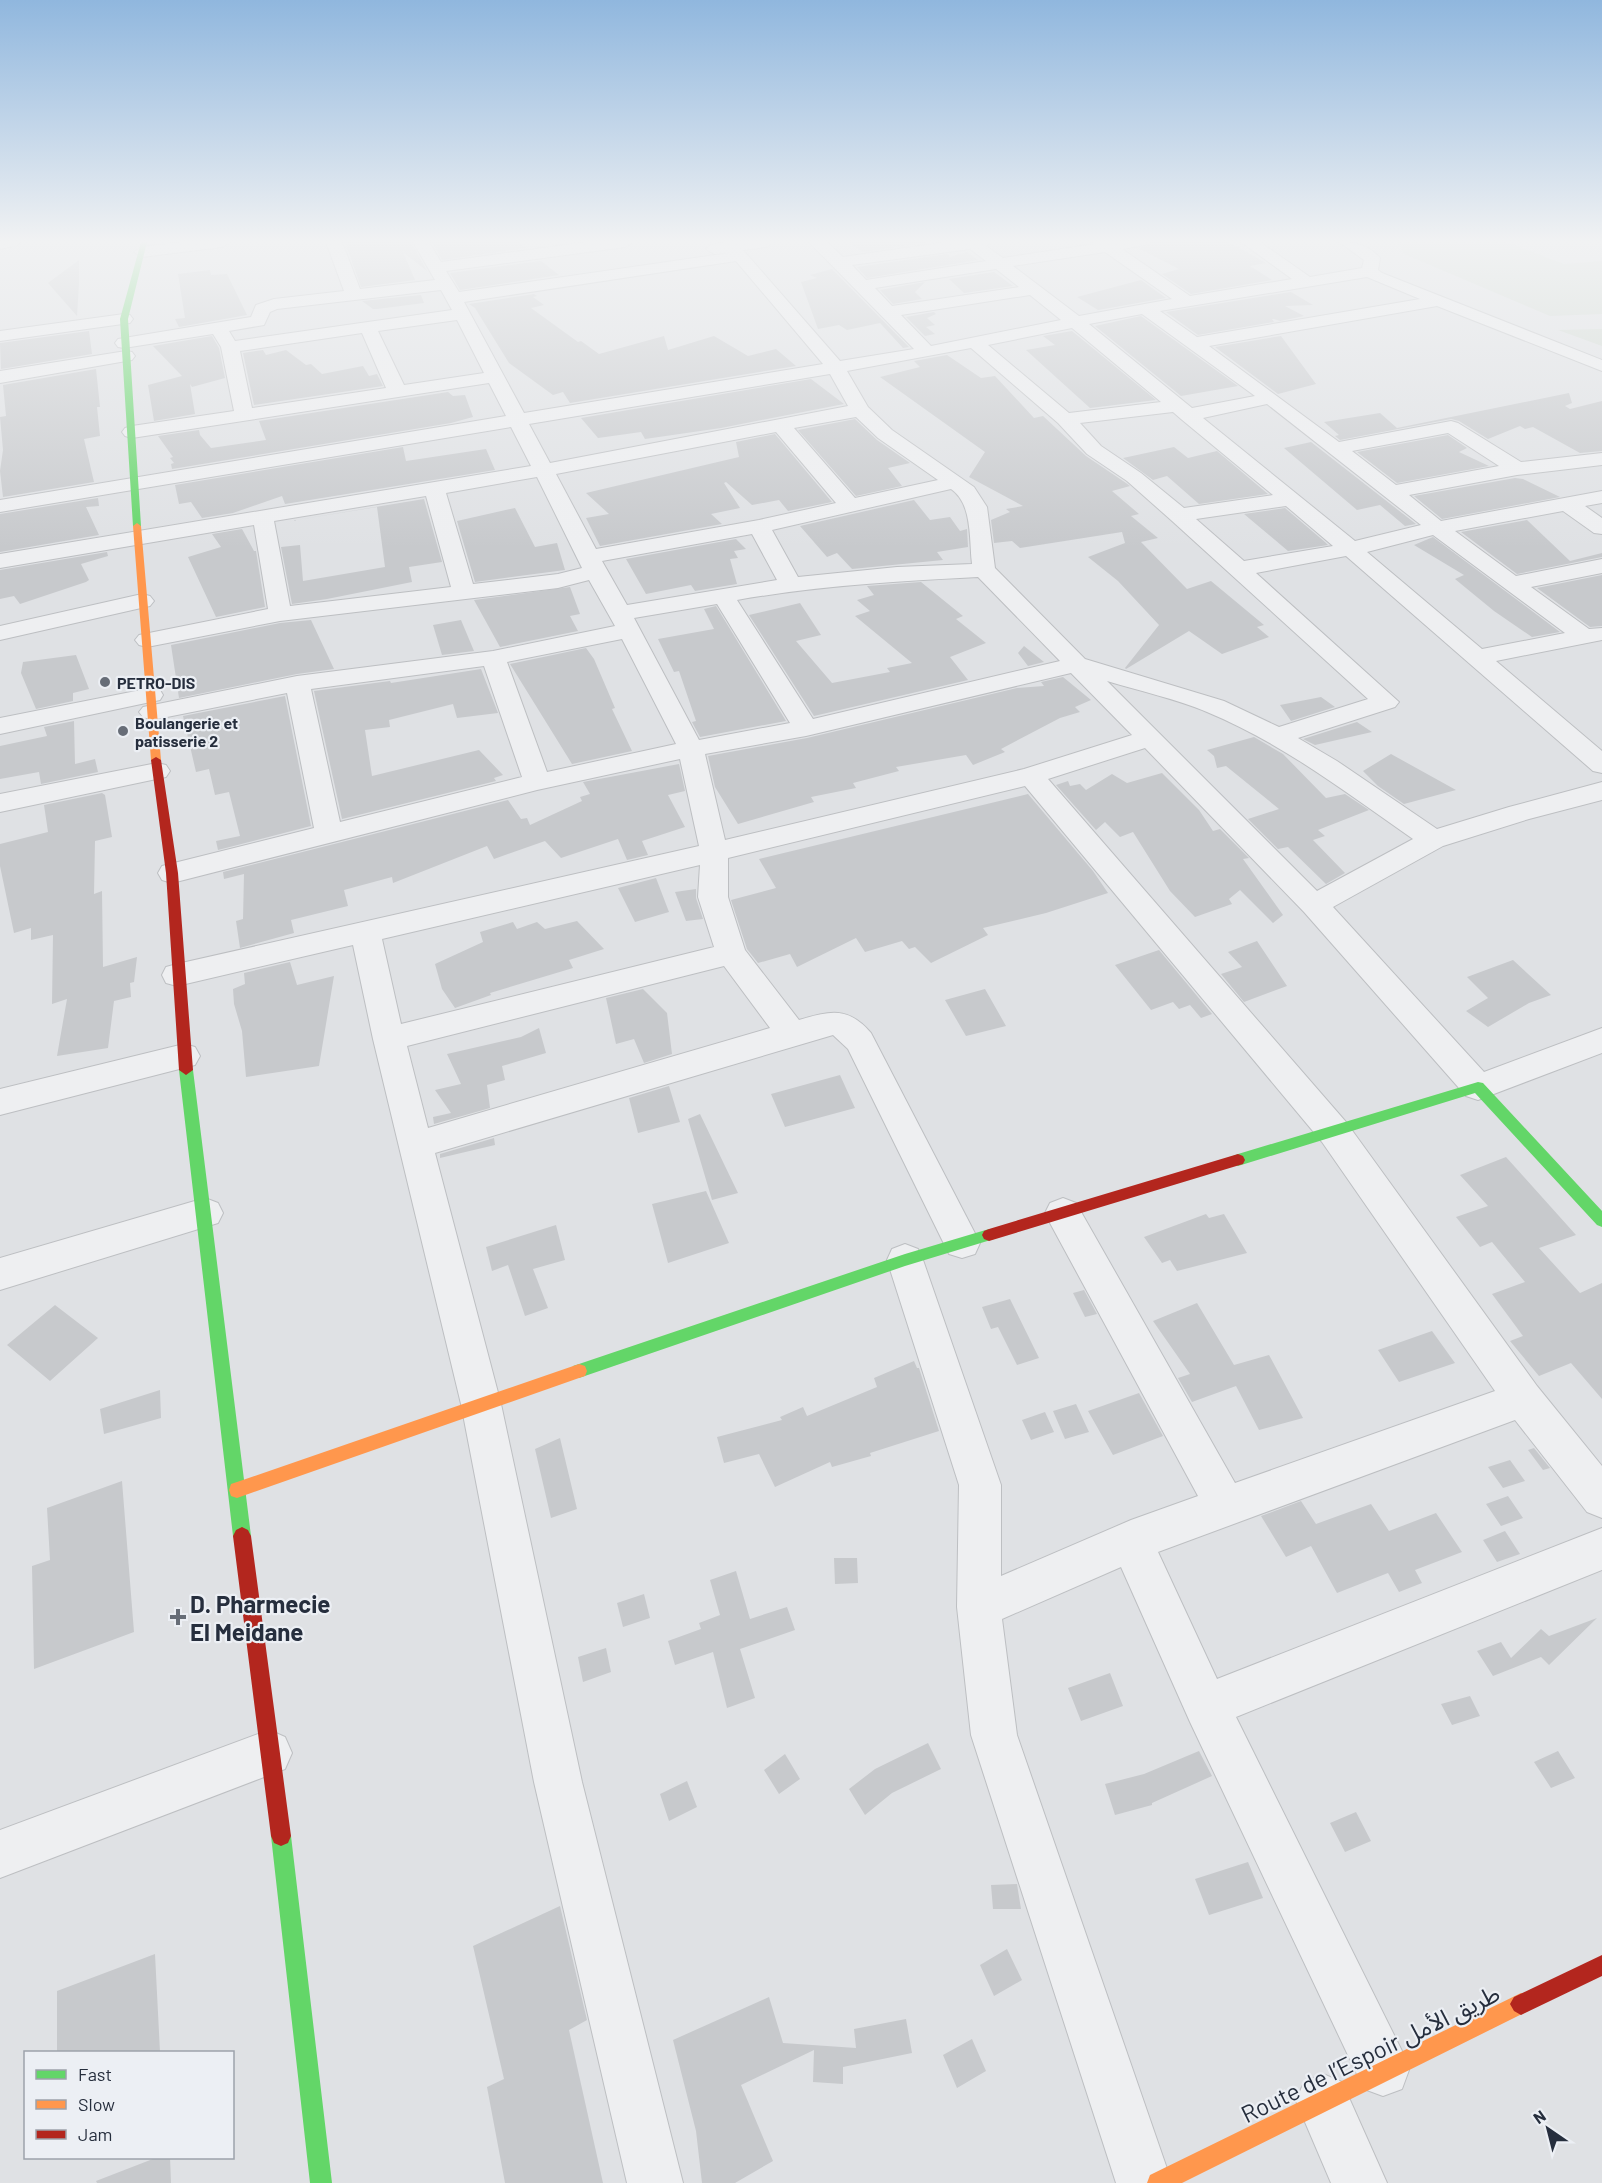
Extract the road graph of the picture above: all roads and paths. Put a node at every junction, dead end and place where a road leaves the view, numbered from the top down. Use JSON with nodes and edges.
{"nodes":[{"id":1,"x":125,"y":344,"type":"edge"},
{"id":2,"x":152,"y":344,"type":"edge"},
{"id":3,"x":228,"y":344,"type":"edge"},
{"id":4,"x":253,"y":344,"type":"edge"},
{"id":5,"x":375,"y":344,"type":"edge"},
{"id":6,"x":477,"y":344,"type":"edge"},
{"id":7,"x":816,"y":344,"type":"edge"},
{"id":8,"x":919,"y":344,"type":"edge"},
{"id":9,"x":965,"y":344,"type":"edge"},
{"id":10,"x":976,"y":344,"type":"edge"},
{"id":11,"x":1102,"y":344,"type":"edge"},
{"id":12,"x":1195,"y":344,"type":"edge"},
{"id":13,"x":1547,"y":344,"type":"edge"},
{"id":14,"x":230,"y":347,"type":"junction"},
{"id":15,"x":125,"y":350,"type":"junction"},
{"id":16,"x":927,"y":352,"type":"junction"},
{"id":17,"x":1602,"y":366,"type":"edge"},
{"id":18,"x":836,"y":367,"type":"junction"},
{"id":19,"x":0,"y":377,"type":"edge"},
{"id":20,"x":494,"y":377,"type":"junction"},
{"id":21,"x":397,"y":391,"type":"junction"},
{"id":22,"x":1271,"y":398,"type":"junction"},
{"id":23,"x":1183,"y":410,"type":"junction"},
{"id":24,"x":860,"y":411,"type":"junction"},
{"id":25,"x":244,"y":414,"type":"junction"},
{"id":26,"x":1065,"y":419,"type":"junction"},
{"id":27,"x":516,"y":420,"type":"junction"},
{"id":28,"x":782,"y":426,"type":"junction"},
{"id":29,"x":132,"y":432,"type":"junction"},
{"id":30,"x":1337,"y":448,"type":"junction"},
{"id":31,"x":1602,"y":459,"type":"edge"},
{"id":32,"x":1572,"y":460,"type":"junction"},
{"id":33,"x":1517,"y":469,"type":"junction"},
{"id":34,"x":543,"y":470,"type":"junction"},
{"id":35,"x":957,"y":482,"type":"junction"},
{"id":36,"x":134,"y":483,"type":"junction"},
{"id":37,"x":1602,"y":484,"type":"edge"},
{"id":38,"x":434,"y":488,"type":"junction"},
{"id":39,"x":1394,"y":492,"type":"junction"},
{"id":40,"x":1602,"y":497,"type":"edge"},
{"id":41,"x":1290,"y":499,"type":"junction"},
{"id":42,"x":1568,"y":504,"type":"junction"},
{"id":43,"x":0,"y":506,"type":"edge"},
{"id":44,"x":851,"y":507,"type":"junction"},
{"id":45,"x":1179,"y":515,"type":"junction"},
{"id":46,"x":263,"y":517,"type":"junction"},
{"id":47,"x":759,"y":526,"type":"junction"},
{"id":48,"x":1437,"y":528,"type":"junction"},
{"id":49,"x":1602,"y":528,"type":"edge"},
{"id":50,"x":137,"y":537,"type":"junction"},
{"id":51,"x":1351,"y":549,"type":"junction"},
{"id":52,"x":0,"y":561,"type":"edge"},
{"id":53,"x":592,"y":565,"type":"junction"},
{"id":54,"x":1602,"y":566,"type":"edge"},
{"id":55,"x":1239,"y":569,"type":"junction"},
{"id":56,"x":984,"y":570,"type":"junction"},
{"id":57,"x":791,"y":584,"type":"junction"},
{"id":58,"x":1512,"y":584,"type":"junction"},
{"id":59,"x":464,"y":592,"type":"junction"},
{"id":60,"x":724,"y":597,"type":"junction"},
{"id":61,"x":142,"y":601,"type":"junction"},
{"id":62,"x":280,"y":614,"type":"junction"},
{"id":63,"x":624,"y":622,"type":"junction"},
{"id":64,"x":0,"y":633,"type":"edge"},
{"id":65,"x":1593,"y":635,"type":"edge"},
{"id":66,"x":147,"y":640,"type":"junction"},
{"id":67,"x":493,"y":658,"type":"junction"},
{"id":68,"x":1475,"y":658,"type":"junction"},
{"id":69,"x":1077,"y":664,"type":"junction"},
{"id":70,"x":297,"y":683,"type":"junction"},
{"id":71,"x":151,"y":703,"type":"junction"},
{"id":72,"x":0,"y":726,"type":"edge"},
{"id":73,"x":806,"y":728,"type":"junction"},
{"id":74,"x":1276,"y":736,"type":"junction"},
{"id":75,"x":1149,"y":738,"type":"junction"},
{"id":76,"x":691,"y":749,"type":"junction"},
{"id":77,"x":1602,"y":765,"type":"edge"},
{"id":78,"x":157,"y":771,"type":"junction"},
{"id":79,"x":1031,"y":776,"type":"junction"},
{"id":80,"x":537,"y":782,"type":"junction"},
{"id":81,"x":1602,"y":791,"type":"edge"},
{"id":82,"x":0,"y":803,"type":"edge"},
{"id":83,"x":330,"y":834,"type":"junction"},
{"id":84,"x":1433,"y":840,"type":"junction"},
{"id":85,"x":714,"y":852,"type":"junction"},
{"id":86,"x":172,"y":873,"type":"junction"},
{"id":87,"x":1314,"y":905,"type":"junction"},
{"id":88,"x":365,"y":931,"type":"junction"},
{"id":89,"x":731,"y":953,"type":"junction"},
{"id":90,"x":177,"y":975,"type":"junction"},
{"id":91,"x":793,"y":1035,"type":"junction"},
{"id":92,"x":390,"y":1039,"type":"junction"},
{"id":93,"x":1602,"y":1040,"type":"edge"},
{"id":94,"x":184,"y":1056,"type":"junction"},
{"id":95,"x":1478,"y":1087,"type":"junction"},
{"id":96,"x":0,"y":1102,"type":"edge"},
{"id":97,"x":1334,"y":1132,"type":"junction"},
{"id":98,"x":417,"y":1145,"type":"junction"},
{"id":99,"x":205,"y":1213,"type":"junction"},
{"id":100,"x":1063,"y":1213,"type":"junction"},
{"id":101,"x":1602,"y":1221,"type":"edge"},
{"id":102,"x":962,"y":1243,"type":"junction"},
{"id":103,"x":905,"y":1260,"type":"junction"},
{"id":104,"x":0,"y":1274,"type":"edge"},
{"id":105,"x":1523,"y":1399,"type":"junction"},
{"id":106,"x":481,"y":1404,"type":"junction"},
{"id":107,"x":237,"y":1490,"type":"junction"},
{"id":108,"x":1602,"y":1498,"type":"edge"},
{"id":109,"x":1226,"y":1507,"type":"junction"},
{"id":110,"x":1131,"y":1541,"type":"junction"},
{"id":111,"x":1602,"y":1549,"type":"edge"},
{"id":112,"x":980,"y":1607,"type":"junction"},
{"id":113,"x":1206,"y":1706,"type":"junction"},
{"id":114,"x":269,"y":1753,"type":"junction"},
{"id":115,"x":0,"y":1854,"type":"edge"},
{"id":116,"x":1602,"y":1965,"type":"edge"},
{"id":117,"x":1383,"y":2070,"type":"junction"},
{"id":118,"x":1323,"y":2101,"type":"junction"},
{"id":119,"x":321,"y":2183,"type":"edge"},
{"id":120,"x":655,"y":2183,"type":"edge"},
{"id":121,"x":1144,"y":2183,"type":"edge"},
{"id":122,"x":1158,"y":2183,"type":"edge"},
{"id":123,"x":1359,"y":2183,"type":"edge"}],
"edges":[{"from":1,"to":15,"type":"main road"},
{"from":2,"to":15,"type":"street"},
{"from":3,"to":14,"type":"street"},
{"from":4,"to":14,"type":"street"},
{"from":5,"to":21,"type":"street"},
{"from":6,"to":20,"type":"street"},
{"from":7,"to":18,"type":"street"},
{"from":8,"to":16,"type":"street"},
{"from":9,"to":16,"type":"street"},
{"from":10,"to":26,"type":"street"},
{"from":11,"to":23,"type":"street"},
{"from":12,"to":22,"type":"street"},
{"from":13,"to":17,"type":"street"},
{"from":14,"to":25,"type":"street"},
{"from":15,"to":19,"type":"street"},
{"from":15,"to":29,"type":"main road"},
{"from":16,"to":18,"type":"street"},
{"from":18,"to":24,"type":"street"},
{"from":18,"to":27,"type":"street"},
{"from":20,"to":21,"type":"street"},
{"from":20,"to":27,"type":"street"},
{"from":21,"to":25,"type":"street"},
{"from":22,"to":23,"type":"street"},
{"from":22,"to":30,"type":"street"},
{"from":23,"to":26,"type":"street"},
{"from":23,"to":41,"type":"street"},
{"from":24,"to":28,"type":"street"},
{"from":24,"to":35,"type":"street"},
{"from":25,"to":29,"type":"street"},
{"from":26,"to":45,"type":"street"},
{"from":27,"to":34,"type":"street"},
{"from":27,"to":36,"type":"street"},
{"from":28,"to":34,"type":"street"},
{"from":28,"to":44,"type":"street"},
{"from":29,"to":36,"type":"main road"},
{"from":30,"to":33,"type":"street"},
{"from":30,"to":39,"type":"street"},
{"from":31,"to":32,"type":"street"},
{"from":32,"to":33,"type":"street"},
{"from":32,"to":37,"type":"street"},
{"from":33,"to":39,"type":"street"},
{"from":34,"to":38,"type":"street"},
{"from":34,"to":53,"type":"street"},
{"from":35,"to":44,"type":"street"},
{"from":35,"to":56,"type":"street"},
{"from":36,"to":43,"type":"street"},
{"from":36,"to":50,"type":"main road"},
{"from":38,"to":46,"type":"street"},
{"from":38,"to":59,"type":"street"},
{"from":39,"to":48,"type":"street"},
{"from":40,"to":42,"type":"street"},
{"from":41,"to":45,"type":"street"},
{"from":41,"to":51,"type":"street"},
{"from":42,"to":48,"type":"street"},
{"from":42,"to":49,"type":"street"},
{"from":44,"to":47,"type":"street"},
{"from":45,"to":55,"type":"street"},
{"from":46,"to":50,"type":"street"},
{"from":46,"to":62,"type":"street"},
{"from":47,"to":53,"type":"street"},
{"from":47,"to":57,"type":"street"},
{"from":48,"to":51,"type":"street"},
{"from":48,"to":58,"type":"street"},
{"from":50,"to":52,"type":"street"},
{"from":50,"to":61,"type":"main road"},
{"from":51,"to":55,"type":"street"},
{"from":51,"to":68,"type":"street"},
{"from":53,"to":59,"type":"street"},
{"from":53,"to":63,"type":"street"},
{"from":54,"to":58,"type":"street"},
{"from":55,"to":74,"type":"street"},
{"from":56,"to":57,"type":"street"},
{"from":56,"to":69,"type":"street"},
{"from":57,"to":60,"type":"street"},
{"from":58,"to":65,"type":"street"},
{"from":59,"to":62,"type":"street"},
{"from":60,"to":63,"type":"street"},
{"from":60,"to":73,"type":"street"},
{"from":61,"to":64,"type":"street"},
{"from":61,"to":66,"type":"main road"},
{"from":62,"to":66,"type":"street"},
{"from":63,"to":67,"type":"street"},
{"from":63,"to":76,"type":"street"},
{"from":65,"to":68,"type":"street"},
{"from":66,"to":71,"type":"main road"},
{"from":67,"to":70,"type":"street"},
{"from":67,"to":80,"type":"street"},
{"from":68,"to":77,"type":"street"},
{"from":69,"to":73,"type":"street"},
{"from":69,"to":74,"type":"street"},
{"from":69,"to":75,"type":"street"},
{"from":70,"to":71,"type":"street"},
{"from":70,"to":83,"type":"street"},
{"from":71,"to":72,"type":"street"},
{"from":71,"to":78,"type":"main road"},
{"from":73,"to":76,"type":"street"},
{"from":74,"to":84,"type":"street"},
{"from":75,"to":79,"type":"street"},
{"from":75,"to":87,"type":"street"},
{"from":76,"to":80,"type":"street"},
{"from":76,"to":85,"type":"street"},
{"from":78,"to":82,"type":"street"},
{"from":78,"to":86,"type":"main road"},
{"from":79,"to":85,"type":"street"},
{"from":79,"to":97,"type":"street"},
{"from":80,"to":83,"type":"street"},
{"from":81,"to":84,"type":"street"},
{"from":83,"to":86,"type":"street"},
{"from":84,"to":87,"type":"street"},
{"from":85,"to":88,"type":"street"},
{"from":85,"to":89,"type":"street"},
{"from":86,"to":90,"type":"main road"},
{"from":87,"to":95,"type":"street"},
{"from":88,"to":90,"type":"street"},
{"from":88,"to":92,"type":"street"},
{"from":89,"to":91,"type":"street"},
{"from":89,"to":92,"type":"street"},
{"from":90,"to":94,"type":"main road"},
{"from":91,"to":98,"type":"street"},
{"from":91,"to":102,"type":"street"},
{"from":92,"to":98,"type":"street"},
{"from":93,"to":95,"type":"street"},
{"from":94,"to":96,"type":"street"},
{"from":94,"to":99,"type":"main road"},
{"from":95,"to":97,"type":"main road"},
{"from":95,"to":101,"type":"main road"},
{"from":97,"to":100,"type":"main road"},
{"from":97,"to":105,"type":"street"},
{"from":98,"to":106,"type":"street"},
{"from":99,"to":104,"type":"street"},
{"from":99,"to":107,"type":"main road"},
{"from":100,"to":102,"type":"main road"},
{"from":100,"to":109,"type":"street"},
{"from":102,"to":103,"type":"main road"},
{"from":103,"to":106,"type":"main road"},
{"from":103,"to":112,"type":"street"},
{"from":105,"to":108,"type":"street"},
{"from":105,"to":109,"type":"street"},
{"from":106,"to":107,"type":"main road"},
{"from":106,"to":120,"type":"street"},
{"from":107,"to":114,"type":"main road"},
{"from":109,"to":110,"type":"street"},
{"from":110,"to":112,"type":"street"},
{"from":110,"to":113,"type":"street"},
{"from":111,"to":113,"type":"street"},
{"from":112,"to":121,"type":"street"},
{"from":113,"to":117,"type":"street"},
{"from":114,"to":115,"type":"street"},
{"from":114,"to":119,"type":"main road"},
{"from":116,"to":117,"type":"main road","name":"Route de l’Espoir طريق الأمل"},
{"from":117,"to":118,"type":"main road","name":"Route de l’Espoir طريق الأمل"},
{"from":118,"to":122,"type":"main road","name":"Route de l’Espoir طريق الأمل"},
{"from":118,"to":123,"type":"street"}]}
